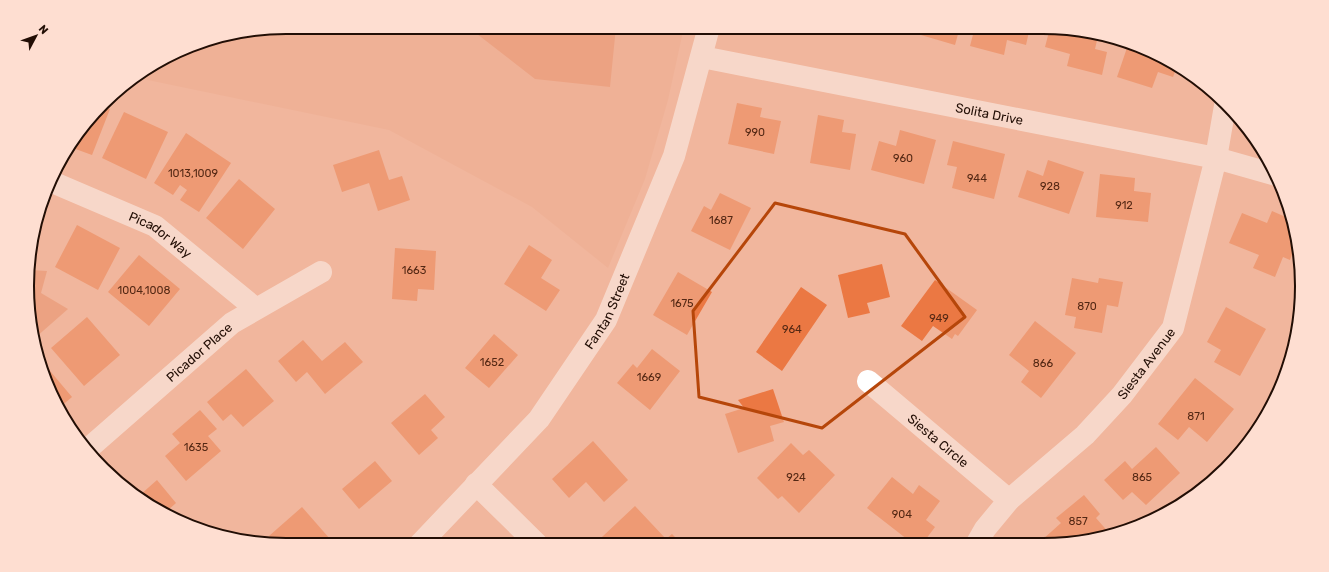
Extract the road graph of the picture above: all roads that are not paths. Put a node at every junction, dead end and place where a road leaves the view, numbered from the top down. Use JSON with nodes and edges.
{"nodes":[{"id":1,"x":707,"y":34,"type":"edge"},
{"id":2,"x":702,"y":57,"type":"junction"},
{"id":3,"x":1224,"y":111,"type":"edge"},
{"id":4,"x":1216,"y":158,"type":"junction"},
{"id":5,"x":1268,"y":173,"type":"edge"},
{"id":6,"x":56,"y":184,"type":"edge"},
{"id":7,"x":321,"y":272,"type":"dead end"},
{"id":8,"x":255,"y":308,"type":"junction"},
{"id":9,"x":868,"y":381,"type":"dead end"},
{"id":10,"x":92,"y":446,"type":"edge"},
{"id":11,"x":476,"y":484,"type":"junction"},
{"id":12,"x":1009,"y":500,"type":"junction"},
{"id":13,"x":426,"y":538,"type":"edge"},
{"id":14,"x":531,"y":538,"type":"edge"},
{"id":15,"x":980,"y":538,"type":"edge"}],
"edges":[{"from":1,"to":2,"type":"street","name":"Fantan Street"},
{"from":2,"to":4,"type":"street","name":"Solita Drive"},
{"from":2,"to":11,"type":"street","name":"Fantan Street"},
{"from":3,"to":4,"type":"street","name":"Siesta Avenue"},
{"from":4,"to":5,"type":"street","name":"Solita Drive"},
{"from":4,"to":12,"type":"street","name":"Siesta Avenue"},
{"from":6,"to":8,"type":"street","name":"Picador Way"},
{"from":7,"to":8,"type":"street","name":"Picador Place"},
{"from":8,"to":10,"type":"street","name":"Picador Place"},
{"from":9,"to":12,"type":"street","name":"Siesta Circle"},
{"from":11,"to":13,"type":"street","name":"Fantan Street"},
{"from":11,"to":14,"type":"street"},
{"from":12,"to":15,"type":"street","name":"Siesta Avenue"}]}
